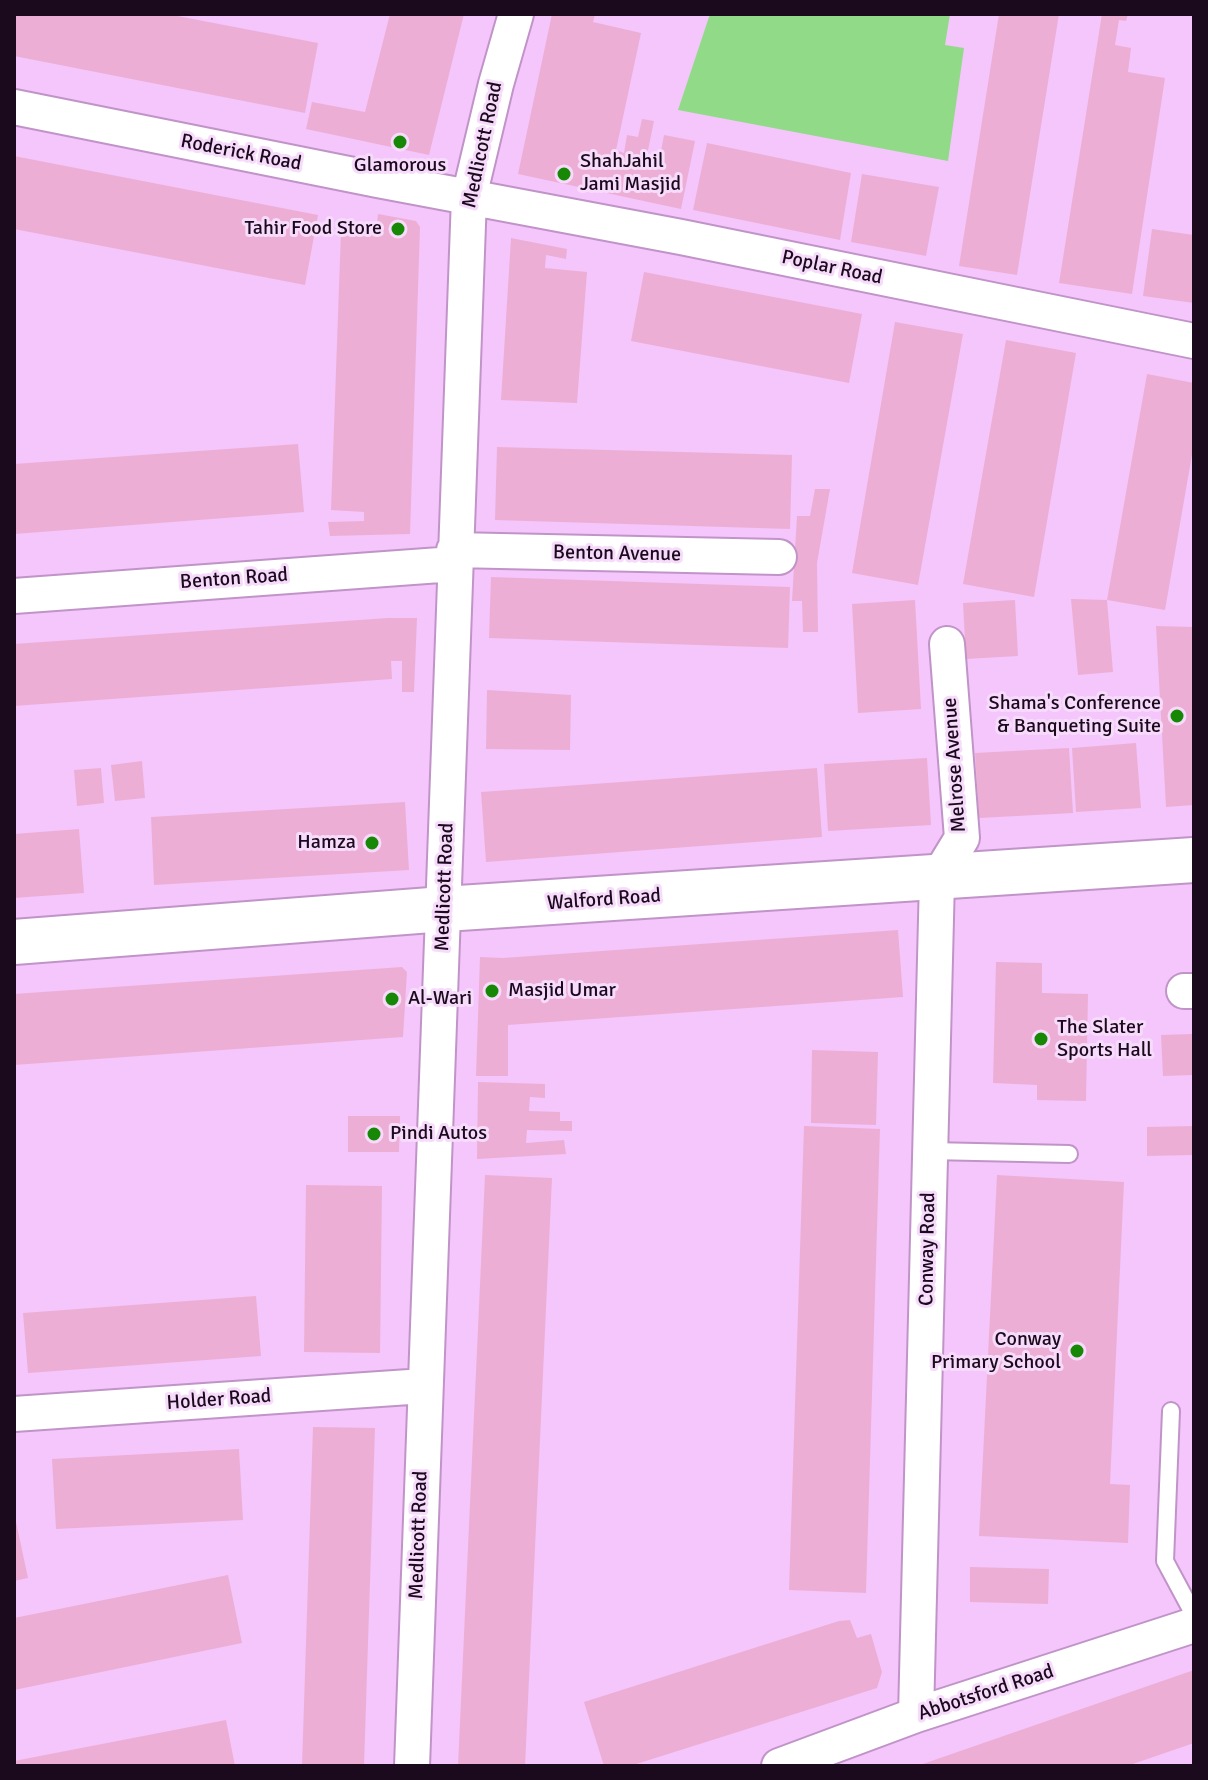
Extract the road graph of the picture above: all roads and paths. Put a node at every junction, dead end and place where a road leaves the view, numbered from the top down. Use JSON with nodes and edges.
{"nodes":[{"id":1,"x":516,"y":14,"type":"edge"},
{"id":2,"x":14,"y":107,"type":"edge"},
{"id":3,"x":469,"y":197,"type":"junction"},
{"id":4,"x":1194,"y":341,"type":"edge"},
{"id":5,"x":454,"y":557,"type":"junction"},
{"id":6,"x":779,"y":557,"type":"dead end"},
{"id":7,"x":14,"y":596,"type":"edge"},
{"id":8,"x":947,"y":644,"type":"dead end"},
{"id":9,"x":1194,"y":860,"type":"edge"},
{"id":10,"x":937,"y":879,"type":"junction"},
{"id":11,"x":444,"y":909,"type":"junction"},
{"id":12,"x":14,"y":942,"type":"edge"},
{"id":13,"x":930,"y":1151,"type":"junction"},
{"id":14,"x":1069,"y":1154,"type":"dead end"},
{"id":15,"x":424,"y":1386,"type":"junction"},
{"id":16,"x":1171,"y":1411,"type":"dead end"},
{"id":17,"x":14,"y":1414,"type":"edge"},
{"id":18,"x":1194,"y":1615,"type":"edge"},
{"id":19,"x":1194,"y":1625,"type":"edge"},
{"id":20,"x":916,"y":1715,"type":"junction"},
{"id":21,"x":412,"y":1766,"type":"edge"},
{"id":22,"x":779,"y":1766,"type":"edge"}],
"edges":[{"from":1,"to":3,"type":"street","name":"Medlicott Road"},
{"from":2,"to":3,"type":"street","name":"Roderick Road"},
{"from":3,"to":4,"type":"street","name":"Poplar Road"},
{"from":3,"to":5,"type":"street","name":"Medlicott Road"},
{"from":5,"to":6,"type":"street","name":"Benton Avenue"},
{"from":5,"to":7,"type":"street","name":"Benton Road"},
{"from":5,"to":11,"type":"street","name":"Medlicott Road"},
{"from":8,"to":10,"type":"street","name":"Melrose Avenue"},
{"from":9,"to":10,"type":"main road","name":"Walford Road"},
{"from":10,"to":11,"type":"main road","name":"Walford Road"},
{"from":10,"to":13,"type":"street","name":"Conway Road"},
{"from":11,"to":12,"type":"main road","name":"Walford Road"},
{"from":11,"to":15,"type":"street","name":"Medlicott Road"},
{"from":13,"to":14,"type":"lane"},
{"from":13,"to":20,"type":"street","name":"Conway Road"},
{"from":15,"to":17,"type":"street","name":"Holder Road"},
{"from":15,"to":21,"type":"street","name":"Medlicott Road"},
{"from":16,"to":18,"type":"lane"},
{"from":19,"to":20,"type":"street","name":"Abbotsford Road"},
{"from":20,"to":22,"type":"street","name":"Abbotsford Road"}]}
